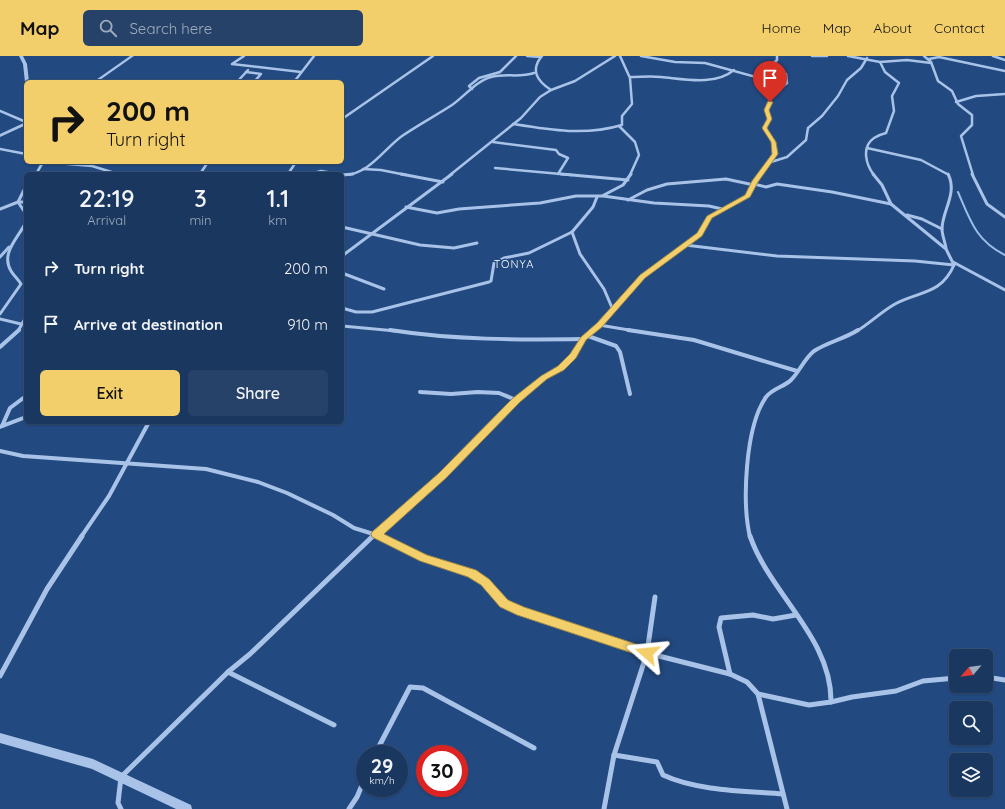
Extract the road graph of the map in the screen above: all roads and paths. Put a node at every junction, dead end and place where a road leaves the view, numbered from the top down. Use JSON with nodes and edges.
{"nodes":[{"id":1,"x":22,"y":56,"type":"edge"},
{"id":2,"x":132,"y":56,"type":"edge"},
{"id":3,"x":244,"y":56,"type":"edge"},
{"id":4,"x":314,"y":56,"type":"edge"},
{"id":5,"x":433,"y":56,"type":"edge"},
{"id":6,"x":516,"y":56,"type":"edge"},
{"id":7,"x":528,"y":56,"type":"edge"},
{"id":8,"x":542,"y":56,"type":"edge"},
{"id":9,"x":615,"y":56,"type":"edge"},
{"id":10,"x":620,"y":56,"type":"edge"},
{"id":11,"x":641,"y":56,"type":"edge"},
{"id":12,"x":777,"y":56,"type":"edge"},
{"id":13,"x":812,"y":56,"type":"edge"},
{"id":14,"x":827,"y":56,"type":"edge"},
{"id":15,"x":848,"y":56,"type":"edge"},
{"id":16,"x":924,"y":56,"type":"edge"},
{"id":17,"x":993,"y":56,"type":"edge"},
{"id":18,"x":866,"y":58,"type":"junction"},
{"id":19,"x":929,"y":59,"type":"junction"},
{"id":20,"x":1005,"y":60,"type":"edge"},
{"id":21,"x":880,"y":62,"type":"junction"},
{"id":22,"x":931,"y":63,"type":"junction"},
{"id":23,"x":251,"y":67,"type":"junction"},
{"id":24,"x":734,"y":70,"type":"junction"},
{"id":25,"x":1005,"y":71,"type":"edge"},
{"id":26,"x":246,"y":72,"type":"junction"},
{"id":27,"x":301,"y":72,"type":"junction"},
{"id":28,"x":534,"y":73,"type":"junction"},
{"id":29,"x":630,"y":77,"type":"junction"},
{"id":30,"x":26,"y":80,"type":"edge"},
{"id":31,"x":98,"y":80,"type":"edge"},
{"id":32,"x":240,"y":80,"type":"edge"},
{"id":33,"x":256,"y":80,"type":"edge"},
{"id":34,"x":295,"y":80,"type":"edge"},
{"id":35,"x":787,"y":83,"type":"junction"},
{"id":36,"x":472,"y":90,"type":"junction"},
{"id":37,"x":551,"y":90,"type":"junction"},
{"id":38,"x":1005,"y":94,"type":"edge"},
{"id":39,"x":956,"y":102,"type":"junction"},
{"id":40,"x":0,"y":110,"type":"edge"},
{"id":41,"x":344,"y":118,"type":"edge"},
{"id":42,"x":24,"y":121,"type":"edge"},
{"id":43,"x":24,"y":123,"type":"edge"},
{"id":44,"x":512,"y":124,"type":"junction"},
{"id":45,"x":619,"y":126,"type":"junction"},
{"id":46,"x":0,"y":136,"type":"edge"},
{"id":47,"x":492,"y":142,"type":"junction"},
{"id":48,"x":867,"y":148,"type":"junction"},
{"id":49,"x":0,"y":150,"type":"edge"},
{"id":50,"x":24,"y":153,"type":"edge"},
{"id":51,"x":770,"y":162,"type":"junction"},
{"id":52,"x":66,"y":164,"type":"edge"},
{"id":53,"x":87,"y":166,"type":"joint"},
{"id":54,"x":495,"y":168,"type":"dead end"},
{"id":55,"x":363,"y":170,"type":"junction"},
{"id":56,"x":110,"y":172,"type":"edge"},
{"id":57,"x":558,"y":174,"type":"junction"},
{"id":58,"x":344,"y":175,"type":"edge"},
{"id":59,"x":628,"y":180,"type":"junction"},
{"id":60,"x":442,"y":182,"type":"junction"},
{"id":61,"x":754,"y":184,"type":"junction"},
{"id":62,"x":24,"y":190,"type":"edge"},
{"id":63,"x":602,"y":196,"type":"junction"},
{"id":64,"x":597,"y":197,"type":"junction"},
{"id":65,"x":628,"y":200,"type":"junction"},
{"id":66,"x":18,"y":202,"type":"junction"},
{"id":67,"x":24,"y":202,"type":"edge"},
{"id":68,"x":891,"y":204,"type":"junction"},
{"id":69,"x":406,"y":207,"type":"junction"},
{"id":70,"x":0,"y":209,"type":"edge"},
{"id":71,"x":722,"y":209,"type":"junction"},
{"id":72,"x":24,"y":211,"type":"edge"},
{"id":73,"x":906,"y":215,"type":"junction"},
{"id":74,"x":1005,"y":216,"type":"edge"},
{"id":75,"x":24,"y":225,"type":"edge"},
{"id":76,"x":344,"y":227,"type":"edge"},
{"id":77,"x":942,"y":229,"type":"junction"},
{"id":78,"x":572,"y":232,"type":"junction"},
{"id":79,"x":371,"y":234,"type":"junction"},
{"id":80,"x":477,"y":243,"type":"dead end"},
{"id":81,"x":685,"y":245,"type":"junction"},
{"id":82,"x":10,"y":246,"type":"junction"},
{"id":83,"x":946,"y":249,"type":"junction"},
{"id":84,"x":344,"y":254,"type":"edge"},
{"id":85,"x":0,"y":257,"type":"edge"},
{"id":86,"x":953,"y":264,"type":"junction"},
{"id":87,"x":344,"y":274,"type":"edge"},
{"id":88,"x":384,"y":288,"type":"dead end"},
{"id":89,"x":1005,"y":290,"type":"edge"},
{"id":90,"x":344,"y":309,"type":"edge"},
{"id":91,"x":613,"y":310,"type":"junction"},
{"id":92,"x":0,"y":314,"type":"edge"},
{"id":93,"x":0,"y":319,"type":"edge"},
{"id":94,"x":24,"y":320,"type":"edge"},
{"id":95,"x":21,"y":324,"type":"junction"},
{"id":96,"x":600,"y":325,"type":"junction"},
{"id":97,"x":344,"y":326,"type":"edge"},
{"id":98,"x":588,"y":336,"type":"junction"},
{"id":99,"x":583,"y":339,"type":"junction"},
{"id":100,"x":0,"y":347,"type":"edge"},
{"id":101,"x":797,"y":371,"type":"junction"},
{"id":102,"x":420,"y":392,"type":"dead end"},
{"id":103,"x":630,"y":394,"type":"dead end"},
{"id":104,"x":24,"y":397,"type":"edge"},
{"id":105,"x":516,"y":400,"type":"junction"},
{"id":106,"x":24,"y":418,"type":"edge"},
{"id":107,"x":148,"y":424,"type":"edge"},
{"id":108,"x":1,"y":426,"type":"edge"},
{"id":109,"x":0,"y":451,"type":"edge"},
{"id":110,"x":127,"y":464,"type":"junction"},
{"id":111,"x":376,"y":534,"type":"junction"},
{"id":112,"x":655,"y":597,"type":"dead end"},
{"id":113,"x":796,"y":615,"type":"junction"},
{"id":114,"x":647,"y":653,"type":"junction"},
{"id":115,"x":228,"y":672,"type":"junction"},
{"id":116,"x":730,"y":674,"type":"junction"},
{"id":117,"x":0,"y":676,"type":"edge"},
{"id":118,"x":993,"y":678,"type":"edge"},
{"id":119,"x":949,"y":679,"type":"edge"},
{"id":120,"x":1005,"y":680,"type":"edge"},
{"id":121,"x":758,"y":694,"type":"junction"},
{"id":122,"x":831,"y":702,"type":"junction"},
{"id":123,"x":334,"y":725,"type":"dead end"},
{"id":124,"x":0,"y":738,"type":"edge"},
{"id":125,"x":379,"y":745,"type":"edge"},
{"id":126,"x":534,"y":748,"type":"dead end"},
{"id":127,"x":614,"y":756,"type":"junction"},
{"id":128,"x":121,"y":777,"type":"junction"},
{"id":129,"x":783,"y":794,"type":"junction"},
{"id":130,"x":357,"y":797,"type":"edge"},
{"id":131,"x":122,"y":809,"type":"edge"},
{"id":132,"x":187,"y":809,"type":"edge"},
{"id":133,"x":349,"y":809,"type":"edge"},
{"id":134,"x":604,"y":809,"type":"edge"},
{"id":135,"x":787,"y":809,"type":"edge"}],
"edges":[{"from":1,"to":30,"type":"street"},
{"from":2,"to":31,"type":"street"},
{"from":3,"to":23,"type":"street"},
{"from":4,"to":27,"type":"street"},
{"from":5,"to":41,"type":"street"},
{"from":6,"to":36,"type":"street"},
{"from":7,"to":8,"type":"street"},
{"from":8,"to":28,"type":"street"},
{"from":9,"to":37,"type":"street"},
{"from":10,"to":29,"type":"street"},
{"from":11,"to":24,"type":"street"},
{"from":12,"to":35,"type":"street"},
{"from":13,"to":14,"type":"street"},
{"from":15,"to":18,"type":"street"},
{"from":16,"to":19,"type":"street"},
{"from":17,"to":20,"type":"street"},
{"from":18,"to":21,"type":"street"},
{"from":18,"to":51,"type":"street"},
{"from":19,"to":22,"type":"street"},
{"from":19,"to":25,"type":"street"},
{"from":21,"to":22,"type":"street"},
{"from":21,"to":48,"type":"street"},
{"from":22,"to":39,"type":"street"},
{"from":23,"to":26,"type":"street"},
{"from":23,"to":27,"type":"street"},
{"from":24,"to":29,"type":"street"},
{"from":24,"to":35,"type":"street"},
{"from":26,"to":32,"type":"street"},
{"from":26,"to":33,"type":"street"},
{"from":27,"to":34,"type":"street"},
{"from":28,"to":36,"type":"street"},
{"from":28,"to":37,"type":"street"},
{"from":29,"to":45,"type":"street"},
{"from":35,"to":51,"type":"street"},
{"from":36,"to":55,"type":"street"},
{"from":37,"to":44,"type":"street"},
{"from":38,"to":39,"type":"street"},
{"from":39,"to":74,"type":"street"},
{"from":40,"to":42,"type":"street"},
{"from":43,"to":46,"type":"street"},
{"from":44,"to":45,"type":"street"},
{"from":44,"to":47,"type":"street"},
{"from":45,"to":59,"type":"street"},
{"from":47,"to":57,"type":"street"},
{"from":47,"to":60,"type":"street"},
{"from":48,"to":68,"type":"street"},
{"from":48,"to":77,"type":"street"},
{"from":49,"to":50,"type":"street"},
{"from":51,"to":61,"type":"street"},
{"from":52,"to":53,"type":"street"},
{"from":53,"to":56,"type":"street"},
{"from":54,"to":57,"type":"street"},
{"from":55,"to":58,"type":"street"},
{"from":55,"to":60,"type":"street"},
{"from":57,"to":59,"type":"street"},
{"from":59,"to":63,"type":"street"},
{"from":60,"to":69,"type":"street"},
{"from":61,"to":65,"type":"street"},
{"from":61,"to":68,"type":"street"},
{"from":61,"to":71,"type":"street"},
{"from":62,"to":66,"type":"street"},
{"from":63,"to":64,"type":"street"},
{"from":63,"to":65,"type":"street"},
{"from":64,"to":69,"type":"street"},
{"from":64,"to":78,"type":"street"},
{"from":65,"to":71,"type":"street"},
{"from":66,"to":67,"type":"street"},
{"from":66,"to":70,"type":"street"},
{"from":66,"to":72,"type":"street"},
{"from":68,"to":73,"type":"street"},
{"from":69,"to":79,"type":"street"},
{"from":71,"to":81,"type":"street"},
{"from":73,"to":77,"type":"street"},
{"from":73,"to":83,"type":"street"},
{"from":75,"to":82,"type":"street"},
{"from":76,"to":79,"type":"street"},
{"from":77,"to":83,"type":"street"},
{"from":78,"to":90,"type":"street"},
{"from":78,"to":91,"type":"street"},
{"from":79,"to":80,"type":"street"},
{"from":79,"to":84,"type":"street"},
{"from":81,"to":86,"type":"street"},
{"from":81,"to":91,"type":"street"},
{"from":82,"to":85,"type":"street"},
{"from":82,"to":92,"type":"street"},
{"from":83,"to":86,"type":"street"},
{"from":86,"to":89,"type":"street"},
{"from":86,"to":101,"type":"street"},
{"from":87,"to":88,"type":"street"},
{"from":91,"to":96,"type":"street"},
{"from":93,"to":95,"type":"street"},
{"from":94,"to":95,"type":"street"},
{"from":95,"to":100,"type":"street"},
{"from":96,"to":98,"type":"street"},
{"from":96,"to":101,"type":"street"},
{"from":97,"to":99,"type":"street"},
{"from":98,"to":99,"type":"street"},
{"from":98,"to":103,"type":"street"},
{"from":99,"to":105,"type":"street"},
{"from":101,"to":113,"type":"street"},
{"from":102,"to":105,"type":"street"},
{"from":104,"to":108,"type":"street"},
{"from":105,"to":111,"type":"street"},
{"from":106,"to":108,"type":"street"},
{"from":107,"to":110,"type":"street"},
{"from":109,"to":110,"type":"street"},
{"from":110,"to":111,"type":"street"},
{"from":110,"to":117,"type":"street"},
{"from":111,"to":114,"type":"street"},
{"from":111,"to":115,"type":"street"},
{"from":112,"to":114,"type":"street"},
{"from":113,"to":116,"type":"street"},
{"from":113,"to":122,"type":"street"},
{"from":114,"to":116,"type":"street"},
{"from":114,"to":127,"type":"street"},
{"from":115,"to":123,"type":"street"},
{"from":115,"to":128,"type":"street"},
{"from":116,"to":121,"type":"street"},
{"from":118,"to":120,"type":"street"},
{"from":119,"to":122,"type":"street"},
{"from":121,"to":122,"type":"street"},
{"from":121,"to":129,"type":"street"},
{"from":124,"to":128,"type":"street"},
{"from":125,"to":126,"type":"street"},
{"from":127,"to":129,"type":"street"},
{"from":127,"to":134,"type":"street"},
{"from":128,"to":131,"type":"street"},
{"from":128,"to":132,"type":"street"},
{"from":129,"to":135,"type":"street"},
{"from":130,"to":133,"type":"street"}]}
